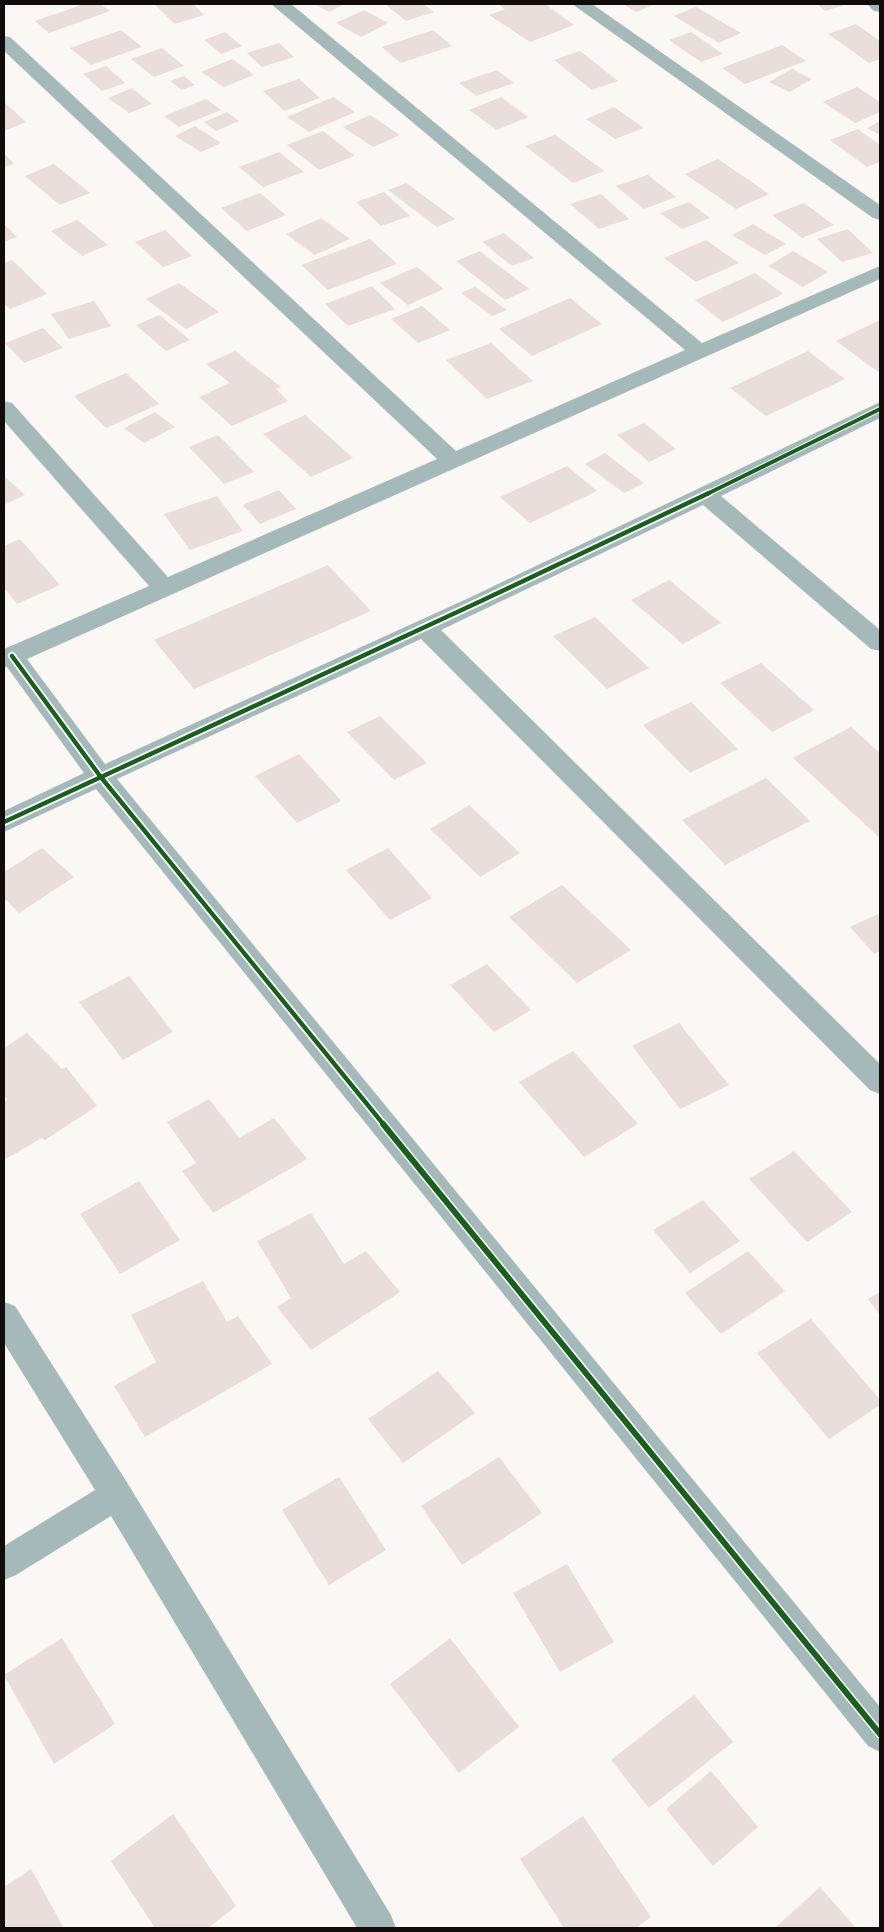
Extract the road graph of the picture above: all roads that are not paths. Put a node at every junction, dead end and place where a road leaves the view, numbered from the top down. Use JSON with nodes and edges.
{"nodes":[{"id":1,"x":280,"y":4,"type":"edge"},
{"id":2,"x":581,"y":4,"type":"edge"},
{"id":3,"x":876,"y":4,"type":"edge"},
{"id":4,"x":880,"y":7,"type":"edge"},
{"id":5,"x":4,"y":41,"type":"edge"},
{"id":6,"x":880,"y":214,"type":"edge"},
{"id":7,"x":880,"y":272,"type":"edge"},
{"id":8,"x":700,"y":352,"type":"junction"},
{"id":9,"x":4,"y":408,"type":"edge"},
{"id":10,"x":880,"y":409,"type":"edge"},
{"id":11,"x":453,"y":461,"type":"junction"},
{"id":12,"x":705,"y":495,"type":"junction"},
{"id":13,"x":164,"y":588,"type":"junction"},
{"id":14,"x":424,"y":628,"type":"junction"},
{"id":15,"x":880,"y":643,"type":"edge"},
{"id":16,"x":8,"y":657,"type":"edge"},
{"id":17,"x":100,"y":776,"type":"junction"},
{"id":18,"x":4,"y":822,"type":"edge"},
{"id":19,"x":880,"y":1082,"type":"edge"},
{"id":20,"x":4,"y":1316,"type":"edge"},
{"id":21,"x":116,"y":1495,"type":"junction"},
{"id":22,"x":4,"y":1564,"type":"edge"},
{"id":23,"x":880,"y":1734,"type":"edge"},
{"id":24,"x":378,"y":1928,"type":"edge"}],
"edges":[{"from":1,"to":8,"type":"street"},
{"from":2,"to":6,"type":"street"},
{"from":3,"to":4,"type":"street"},
{"from":5,"to":11,"type":"street"},
{"from":7,"to":8,"type":"street"},
{"from":8,"to":11,"type":"street"},
{"from":9,"to":13,"type":"street"},
{"from":10,"to":12,"type":"street"},
{"from":11,"to":13,"type":"street"},
{"from":12,"to":14,"type":"street"},
{"from":12,"to":15,"type":"street"},
{"from":13,"to":16,"type":"street"},
{"from":14,"to":17,"type":"street"},
{"from":14,"to":19,"type":"street"},
{"from":16,"to":17,"type":"street"},
{"from":17,"to":18,"type":"street"},
{"from":17,"to":23,"type":"street"},
{"from":20,"to":21,"type":"street"},
{"from":21,"to":22,"type":"street"},
{"from":21,"to":24,"type":"street"}]}
